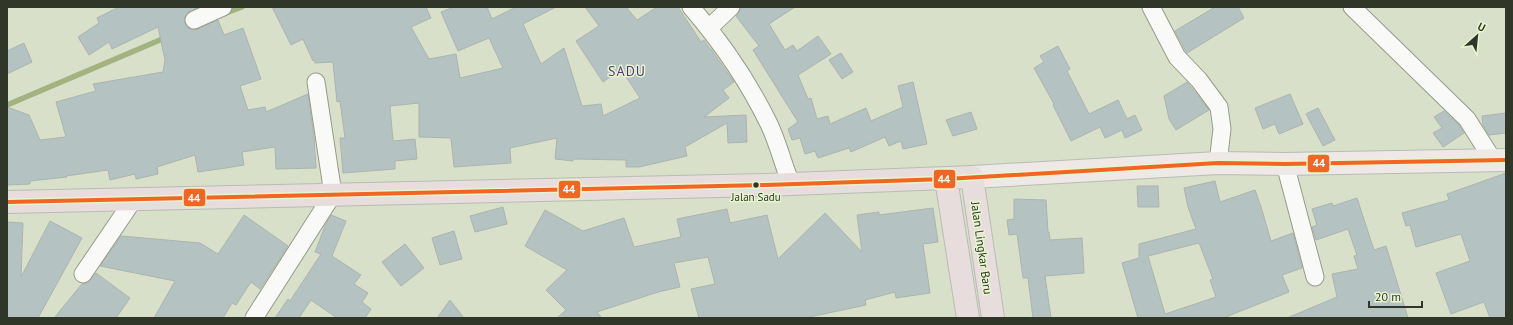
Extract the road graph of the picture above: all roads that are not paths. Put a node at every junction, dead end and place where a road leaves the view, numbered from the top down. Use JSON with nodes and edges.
{"nodes":[{"id":1,"x":223,"y":7,"type":"edge"},
{"id":2,"x":691,"y":7,"type":"edge"},
{"id":3,"x":731,"y":7,"type":"edge"},
{"id":4,"x":1151,"y":7,"type":"edge"},
{"id":5,"x":1352,"y":7,"type":"edge"},
{"id":6,"x":194,"y":20,"type":"dead end"},
{"id":7,"x":709,"y":28,"type":"junction"},
{"id":8,"x":316,"y":82,"type":"dead end"},
{"id":9,"x":1500,"y":160,"type":"edge"},
{"id":10,"x":1218,"y":163,"type":"junction"},
{"id":11,"x":1285,"y":164,"type":"junction"},
{"id":12,"x":972,"y":177,"type":"junction"},
{"id":13,"x":946,"y":179,"type":"junction"},
{"id":14,"x":791,"y":184,"type":"junction"},
{"id":15,"x":333,"y":194,"type":"junction"},
{"id":16,"x":134,"y":199,"type":"junction"},
{"id":17,"x":7,"y":202,"type":"edge"},
{"id":18,"x":82,"y":274,"type":"dead end"},
{"id":19,"x":1316,"y":277,"type":"dead end"},
{"id":20,"x":254,"y":318,"type":"edge"},
{"id":21,"x":968,"y":318,"type":"edge"},
{"id":22,"x":993,"y":318,"type":"edge"}],
"edges":[{"from":1,"to":6,"type":"street"},
{"from":2,"to":7,"type":"street"},
{"from":3,"to":7,"type":"street"},
{"from":4,"to":10,"type":"street"},
{"from":5,"to":9,"type":"street"},
{"from":7,"to":14,"type":"street"},
{"from":8,"to":15,"type":"street"},
{"from":9,"to":11,"type":"main road"},
{"from":10,"to":11,"type":"main road"},
{"from":10,"to":12,"type":"main road"},
{"from":11,"to":19,"type":"street"},
{"from":12,"to":13,"type":"highway"},
{"from":12,"to":22,"type":"highway","name":"Jalan Lingkar Baru"},
{"from":13,"to":14,"type":"highway"},
{"from":13,"to":21,"type":"highway","name":"Jalan Lingkar Baru"},
{"from":14,"to":15,"type":"highway"},
{"from":15,"to":16,"type":"highway"},
{"from":15,"to":20,"type":"street"},
{"from":16,"to":17,"type":"highway"},
{"from":16,"to":18,"type":"street"}]}
